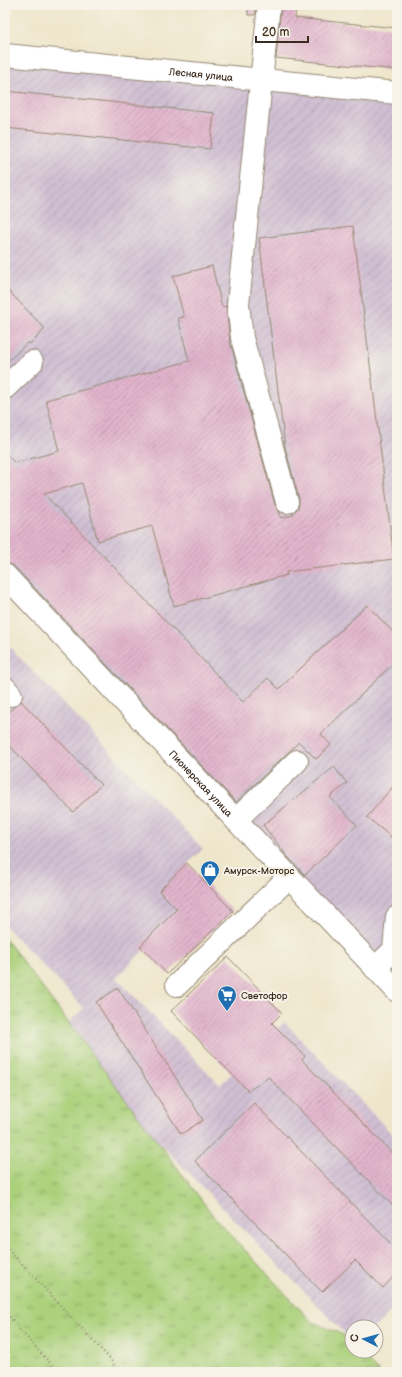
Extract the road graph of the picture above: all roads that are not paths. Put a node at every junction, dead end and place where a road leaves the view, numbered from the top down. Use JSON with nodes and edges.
{"nodes":[{"id":1,"x":269,"y":5,"type":"edge"},
{"id":2,"x":5,"y":55,"type":"edge"},
{"id":3,"x":262,"y":80,"type":"junction"},
{"id":4,"x":397,"y":93,"type":"edge"},
{"id":5,"x":32,"y":362,"type":"dead end"},
{"id":6,"x":5,"y":388,"type":"edge"},
{"id":7,"x":287,"y":502,"type":"dead end"},
{"id":8,"x":5,"y":575,"type":"edge"},
{"id":9,"x":297,"y":761,"type":"dead end"},
{"id":10,"x":236,"y":820,"type":"junction"},
{"id":11,"x":289,"y":877,"type":"junction"},
{"id":12,"x":397,"y":918,"type":"edge"},
{"id":13,"x":375,"y":968,"type":"junction"},
{"id":14,"x":177,"y":985,"type":"dead end"},
{"id":15,"x":397,"y":991,"type":"edge"}],
"edges":[{"from":1,"to":3,"type":"street"},
{"from":2,"to":3,"type":"street","name":"Лесная улица"},
{"from":3,"to":4,"type":"street","name":"Лесная улица"},
{"from":3,"to":7,"type":"street"},
{"from":5,"to":6,"type":"street"},
{"from":8,"to":10,"type":"street","name":"Пионерская улица"},
{"from":9,"to":10,"type":"street"},
{"from":10,"to":11,"type":"street","name":"Пионерская улица"},
{"from":11,"to":13,"type":"street","name":"Пионерская улица"},
{"from":11,"to":14,"type":"street"},
{"from":12,"to":13,"type":"street"},
{"from":13,"to":15,"type":"street","name":"Пионерская улица"}]}
